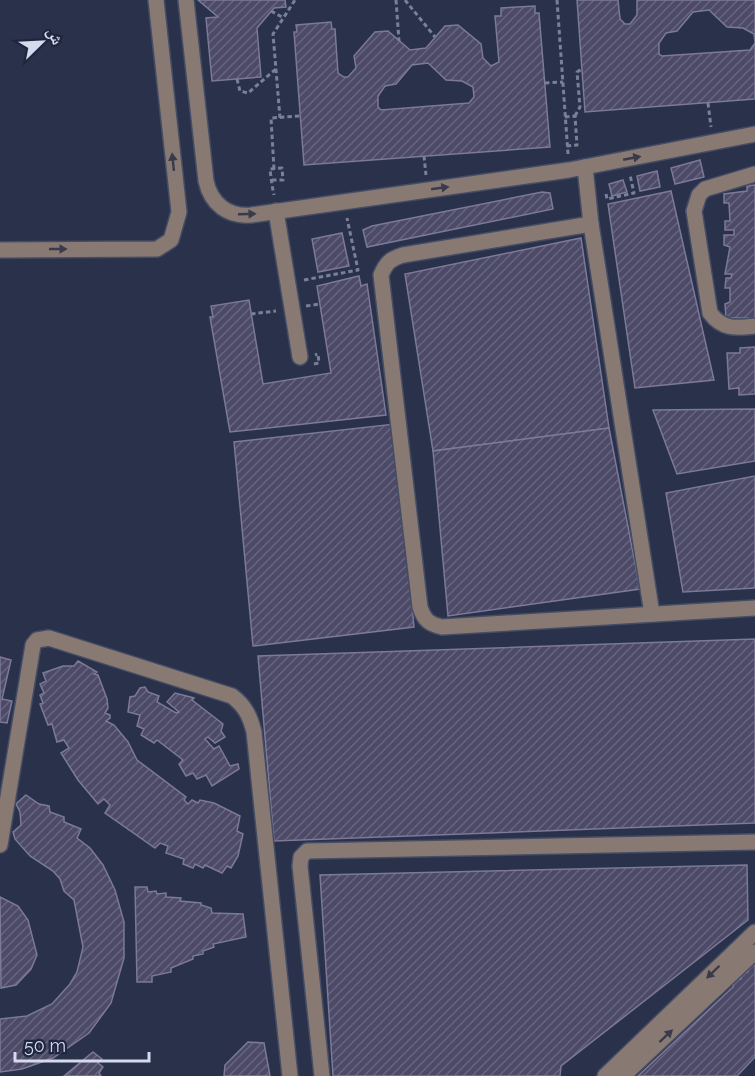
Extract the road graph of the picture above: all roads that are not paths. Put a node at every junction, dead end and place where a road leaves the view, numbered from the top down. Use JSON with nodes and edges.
{"nodes":[{"id":1,"x":156,"y":0,"type":"edge"},
{"id":2,"x":186,"y":0,"type":"edge"},
{"id":3,"x":755,"y":134,"type":"edge"},
{"id":4,"x":593,"y":166,"type":"junction"},
{"id":5,"x":755,"y":174,"type":"edge"},
{"id":6,"x":276,"y":211,"type":"junction"},
{"id":7,"x":591,"y":224,"type":"junction"},
{"id":8,"x":0,"y":250,"type":"edge"},
{"id":9,"x":755,"y":326,"type":"edge"},
{"id":10,"x":300,"y":357,"type":"dead end"},
{"id":11,"x":755,"y":608,"type":"edge"},
{"id":12,"x":652,"y":614,"type":"junction"},
{"id":13,"x":755,"y":842,"type":"edge"},
{"id":14,"x":0,"y":845,"type":"edge"},
{"id":15,"x":755,"y":932,"type":"edge"},
{"id":16,"x":755,"y":952,"type":"edge"},
{"id":17,"x":290,"y":1076,"type":"edge"},
{"id":18,"x":322,"y":1076,"type":"edge"},
{"id":19,"x":605,"y":1076,"type":"edge"},
{"id":20,"x":623,"y":1076,"type":"edge"}],
"edges":[{"from":8,"to":1,"type":"street","one_way":true},
{"from":2,"to":6,"type":"street","one_way":true},
{"from":4,"to":3,"type":"street","one_way":true},
{"from":6,"to":4,"type":"street","one_way":true},
{"from":4,"to":7,"type":"street"},
{"from":5,"to":9,"type":"street"},
{"from":6,"to":10,"type":"street"},
{"from":7,"to":12,"type":"street"},
{"from":7,"to":12,"type":"street"},
{"from":11,"to":12,"type":"street"},
{"from":13,"to":18,"type":"street"},
{"from":14,"to":17,"type":"street"},
{"from":15,"to":19,"type":"street","one_way":true},
{"from":20,"to":16,"type":"street","one_way":true}]}
